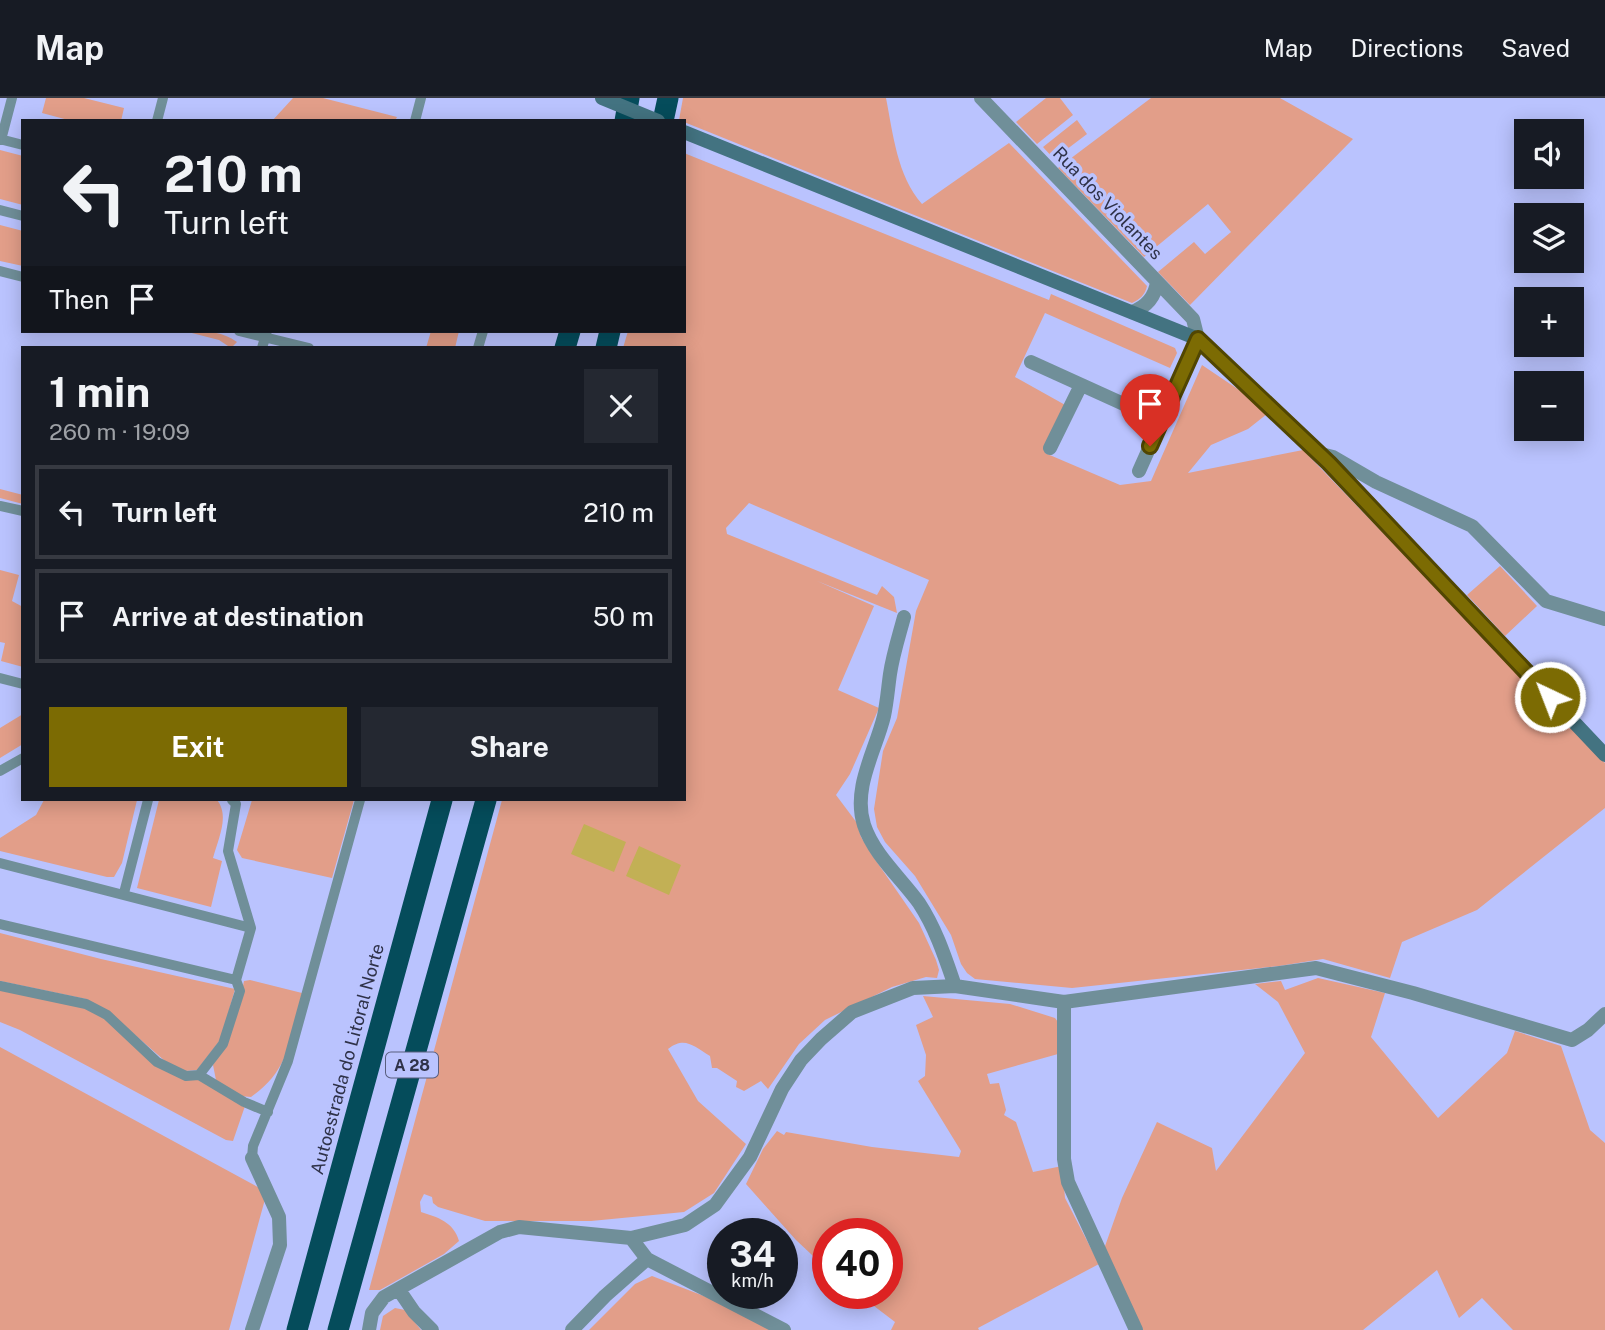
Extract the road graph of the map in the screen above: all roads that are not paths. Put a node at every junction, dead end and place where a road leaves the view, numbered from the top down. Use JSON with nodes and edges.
{"nodes":[{"id":1,"x":12,"y":98,"type":"edge"},
{"id":2,"x":163,"y":98,"type":"edge"},
{"id":3,"x":421,"y":98,"type":"edge"},
{"id":4,"x":602,"y":98,"type":"edge"},
{"id":5,"x":629,"y":98,"type":"edge"},
{"id":6,"x":668,"y":98,"type":"edge"},
{"id":7,"x":981,"y":98,"type":"edge"},
{"id":8,"x":158,"y":119,"type":"edge"},
{"id":9,"x":416,"y":119,"type":"edge"},
{"id":10,"x":625,"y":119,"type":"edge"},
{"id":11,"x":653,"y":119,"type":"edge"},
{"id":12,"x":663,"y":119,"type":"edge"},
{"id":13,"x":691,"y":134,"type":"edge"},
{"id":14,"x":0,"y":140,"type":"edge"},
{"id":15,"x":21,"y":145,"type":"edge"},
{"id":16,"x":0,"y":210,"type":"edge"},
{"id":17,"x":21,"y":215,"type":"edge"},
{"id":18,"x":0,"y":271,"type":"edge"},
{"id":19,"x":21,"y":276,"type":"edge"},
{"id":20,"x":1157,"y":282,"type":"junction"},
{"id":21,"x":1132,"y":312,"type":"junction"},
{"id":22,"x":266,"y":334,"type":"edge"},
{"id":23,"x":1198,"y":339,"type":"junction"},
{"id":24,"x":303,"y":346,"type":"edge"},
{"id":25,"x":1031,"y":362,"type":"dead end"},
{"id":26,"x":1081,"y":385,"type":"junction"},
{"id":27,"x":1161,"y":421,"type":"junction"},
{"id":28,"x":1051,"y":448,"type":"dead end"},
{"id":29,"x":1317,"y":453,"type":"junction"},
{"id":30,"x":1139,"y":471,"type":"dead end"},
{"id":31,"x":1376,"y":482,"type":"junction"},
{"id":32,"x":1354,"y":490,"type":"junction"},
{"id":33,"x":1406,"y":496,"type":"junction"},
{"id":34,"x":1368,"y":505,"type":"junction"},
{"id":35,"x":0,"y":506,"type":"edge"},
{"id":36,"x":21,"y":511,"type":"edge"},
{"id":37,"x":904,"y":617,"type":"dead end"},
{"id":38,"x":1605,"y":619,"type":"edge"},
{"id":39,"x":0,"y":678,"type":"edge"},
{"id":40,"x":21,"y":683,"type":"edge"},
{"id":41,"x":1605,"y":755,"type":"edge"},
{"id":42,"x":21,"y":759,"type":"edge"},
{"id":43,"x":0,"y":771,"type":"edge"},
{"id":44,"x":148,"y":801,"type":"edge"},
{"id":45,"x":233,"y":801,"type":"edge"},
{"id":46,"x":360,"y":801,"type":"edge"},
{"id":47,"x":442,"y":801,"type":"edge"},
{"id":48,"x":486,"y":801,"type":"edge"},
{"id":49,"x":0,"y":863,"type":"edge"},
{"id":50,"x":124,"y":893,"type":"junction"},
{"id":51,"x":0,"y":924,"type":"edge"},
{"id":52,"x":251,"y":928,"type":"junction"},
{"id":53,"x":236,"y":979,"type":"junction"},
{"id":54,"x":0,"y":986,"type":"edge"},
{"id":55,"x":955,"y":986,"type":"junction"},
{"id":56,"x":1064,"y":1002,"type":"junction"},
{"id":57,"x":1605,"y":1014,"type":"edge"},
{"id":58,"x":199,"y":1075,"type":"junction"},
{"id":59,"x":268,"y":1112,"type":"junction"},
{"id":60,"x":252,"y":1158,"type":"joint"},
{"id":61,"x":631,"y":1238,"type":"junction"},
{"id":62,"x":647,"y":1259,"type":"junction"},
{"id":63,"x":399,"y":1290,"type":"junction"},
{"id":64,"x":1135,"y":1329,"type":"edge"},
{"id":65,"x":252,"y":1330,"type":"edge"},
{"id":66,"x":297,"y":1330,"type":"edge"},
{"id":67,"x":338,"y":1330,"type":"edge"},
{"id":68,"x":369,"y":1330,"type":"edge"},
{"id":69,"x":432,"y":1330,"type":"edge"},
{"id":70,"x":572,"y":1330,"type":"edge"},
{"id":71,"x":784,"y":1330,"type":"edge"}],
"edges":[{"from":1,"to":14,"type":"lane"},
{"from":2,"to":8,"type":"lane"},
{"from":3,"to":9,"type":"lane"},
{"from":4,"to":11,"type":"street","bridge":true},
{"from":5,"to":10,"type":"highway"},
{"from":6,"to":12,"type":"highway"},
{"from":7,"to":20,"type":"street","name":"Rua dos Violantes"},
{"from":13,"to":21,"type":"street"},
{"from":14,"to":15,"type":"lane"},
{"from":16,"to":17,"type":"lane"},
{"from":18,"to":19,"type":"lane"},
{"from":20,"to":21,"type":"street"},
{"from":20,"to":23,"type":"street","name":"Rua dos Violantes"},
{"from":21,"to":23,"type":"street"},
{"from":22,"to":24,"type":"lane"},
{"from":23,"to":27,"type":"street"},
{"from":23,"to":29,"type":"street"},
{"from":25,"to":26,"type":"street"},
{"from":26,"to":27,"type":"street"},
{"from":26,"to":28,"type":"street"},
{"from":27,"to":30,"type":"street"},
{"from":29,"to":31,"type":"street"},
{"from":29,"to":32,"type":"street"},
{"from":31,"to":32,"type":"street"},
{"from":31,"to":33,"type":"street"},
{"from":32,"to":34,"type":"street"},
{"from":33,"to":34,"type":"street"},
{"from":33,"to":38,"type":"street"},
{"from":34,"to":41,"type":"street"},
{"from":35,"to":36,"type":"lane"},
{"from":37,"to":55,"type":"street"},
{"from":39,"to":40,"type":"lane"},
{"from":42,"to":43,"type":"lane"},
{"from":44,"to":50,"type":"lane"},
{"from":45,"to":52,"type":"lane"},
{"from":46,"to":59,"type":"lane"},
{"from":47,"to":66,"type":"highway","name":"Autoestrada do Litoral Norte","number":"A 28"},
{"from":48,"to":67,"type":"highway","number":"A 28"},
{"from":49,"to":50,"type":"lane"},
{"from":50,"to":52,"type":"lane"},
{"from":51,"to":53,"type":"lane"},
{"from":52,"to":53,"type":"lane"},
{"from":53,"to":58,"type":"lane"},
{"from":54,"to":58,"type":"lane"},
{"from":55,"to":56,"type":"street"},
{"from":55,"to":61,"type":"street"},
{"from":56,"to":57,"type":"street"},
{"from":56,"to":64,"type":"street"},
{"from":58,"to":59,"type":"lane"},
{"from":59,"to":60,"type":"lane"},
{"from":60,"to":65,"type":"street"},
{"from":61,"to":62,"type":"street"},
{"from":61,"to":63,"type":"street"},
{"from":62,"to":70,"type":"street"},
{"from":62,"to":71,"type":"street"},
{"from":63,"to":68,"type":"street"},
{"from":63,"to":69,"type":"street"}]}
